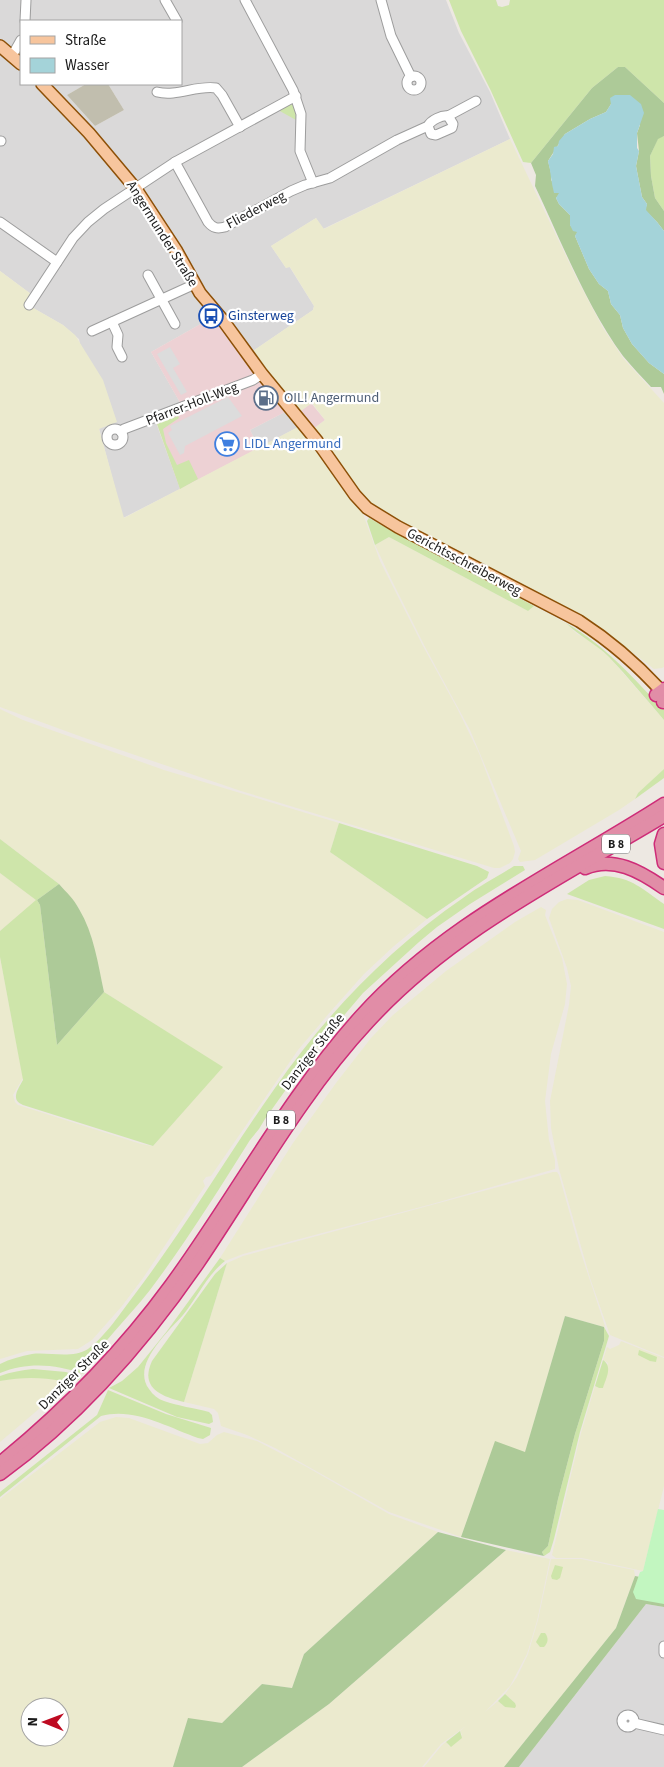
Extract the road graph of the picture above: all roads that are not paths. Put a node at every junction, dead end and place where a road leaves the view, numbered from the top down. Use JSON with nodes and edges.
{"nodes":[{"id":1,"x":26,"y":0,"type":"edge"},
{"id":2,"x":165,"y":0,"type":"edge"},
{"id":3,"x":245,"y":0,"type":"edge"},
{"id":4,"x":381,"y":0,"type":"edge"},
{"id":5,"x":25,"y":20,"type":"edge"},
{"id":6,"x":176,"y":20,"type":"edge"},
{"id":7,"x":20,"y":42,"type":"edge"},
{"id":8,"x":0,"y":46,"type":"edge"},
{"id":9,"x":12,"y":56,"type":"junction"},
{"id":10,"x":20,"y":63,"type":"edge"},
{"id":11,"x":411,"y":77,"type":"dead end"},
{"id":12,"x":43,"y":85,"type":"edge"},
{"id":13,"x":157,"y":92,"type":"dead end"},
{"id":14,"x":296,"y":96,"type":"junction"},
{"id":15,"x":476,"y":102,"type":"dead end"},
{"id":16,"x":448,"y":116,"type":"junction"},
{"id":17,"x":240,"y":126,"type":"junction"},
{"id":18,"x":428,"y":126,"type":"junction"},
{"id":19,"x":175,"y":162,"type":"junction"},
{"id":20,"x":313,"y":183,"type":"junction"},
{"id":21,"x":136,"y":189,"type":"junction"},
{"id":22,"x":0,"y":222,"type":"edge"},
{"id":23,"x":57,"y":262,"type":"junction"},
{"id":24,"x":148,"y":275,"type":"dead end"},
{"id":25,"x":195,"y":284,"type":"junction"},
{"id":26,"x":162,"y":300,"type":"junction"},
{"id":27,"x":29,"y":306,"type":"dead end"},
{"id":28,"x":112,"y":322,"type":"junction"},
{"id":29,"x":176,"y":324,"type":"dead end"},
{"id":30,"x":92,"y":331,"type":"dead end"},
{"id":31,"x":122,"y":357,"type":"dead end"},
{"id":32,"x":262,"y":374,"type":"junction"},
{"id":33,"x":121,"y":432,"type":"dead end"},
{"id":34,"x":367,"y":508,"type":"joint"},
{"id":35,"x":662,"y":697,"type":"edge"},
{"id":36,"x":664,"y":804,"type":"edge"},
{"id":37,"x":664,"y":816,"type":"edge"},
{"id":38,"x":664,"y":834,"type":"edge"},
{"id":39,"x":664,"y":863,"type":"edge"},
{"id":40,"x":568,"y":872,"type":"junction"},
{"id":41,"x":664,"y":888,"type":"edge"},
{"id":42,"x":0,"y":1463,"type":"edge"},
{"id":43,"x":0,"y":1474,"type":"edge"},
{"id":44,"x":664,"y":1646,"type":"edge"},
{"id":45,"x":664,"y":1653,"type":"edge"},
{"id":46,"x":634,"y":1723,"type":"dead end"},
{"id":47,"x":664,"y":1730,"type":"edge"}],
"edges":[{"from":1,"to":5,"type":"street"},
{"from":2,"to":6,"type":"street"},
{"from":3,"to":14,"type":"street"},
{"from":4,"to":11,"type":"street"},
{"from":7,"to":9,"type":"street"},
{"from":8,"to":9,"type":"main road"},
{"from":9,"to":10,"type":"main road"},
{"from":12,"to":21,"type":"main road","name":"Angermunder Straße"},
{"from":13,"to":17,"type":"street"},
{"from":14,"to":17,"type":"street"},
{"from":14,"to":20,"type":"street"},
{"from":15,"to":16,"type":"street","name":"Fliederweg"},
{"from":16,"to":18,"type":"street","name":"Fliederweg"},
{"from":16,"to":18,"type":"street"},
{"from":17,"to":19,"type":"street"},
{"from":18,"to":20,"type":"street","name":"Fliederweg"},
{"from":19,"to":20,"type":"street","name":"Fliederweg"},
{"from":19,"to":21,"type":"street"},
{"from":21,"to":23,"type":"street"},
{"from":21,"to":25,"type":"main road","name":"Angermunder Straße"},
{"from":22,"to":23,"type":"street"},
{"from":23,"to":27,"type":"street"},
{"from":24,"to":26,"type":"street"},
{"from":25,"to":26,"type":"street"},
{"from":25,"to":32,"type":"main road","name":"Angermunder Straße"},
{"from":26,"to":28,"type":"street"},
{"from":26,"to":29,"type":"street"},
{"from":28,"to":30,"type":"street"},
{"from":28,"to":31,"type":"street"},
{"from":32,"to":33,"type":"street","name":"Pfarrer-Holl-Weg"},
{"from":32,"to":34,"type":"main road","name":"Angermunder Straße"},
{"from":34,"to":35,"type":"main road","name":"Gerichtsschreiberweg"},
{"from":36,"to":42,"type":"highway","name":"Danziger Straße","number":"B 8"},
{"from":37,"to":40,"type":"highway","name":"Danziger Straße","number":"B 8"},
{"from":38,"to":39,"type":"highway"},
{"from":40,"to":41,"type":"highway"},
{"from":40,"to":43,"type":"highway","name":"Danziger Straße","number":"B 8"},
{"from":44,"to":45,"type":"street"},
{"from":46,"to":47,"type":"street"}]}
